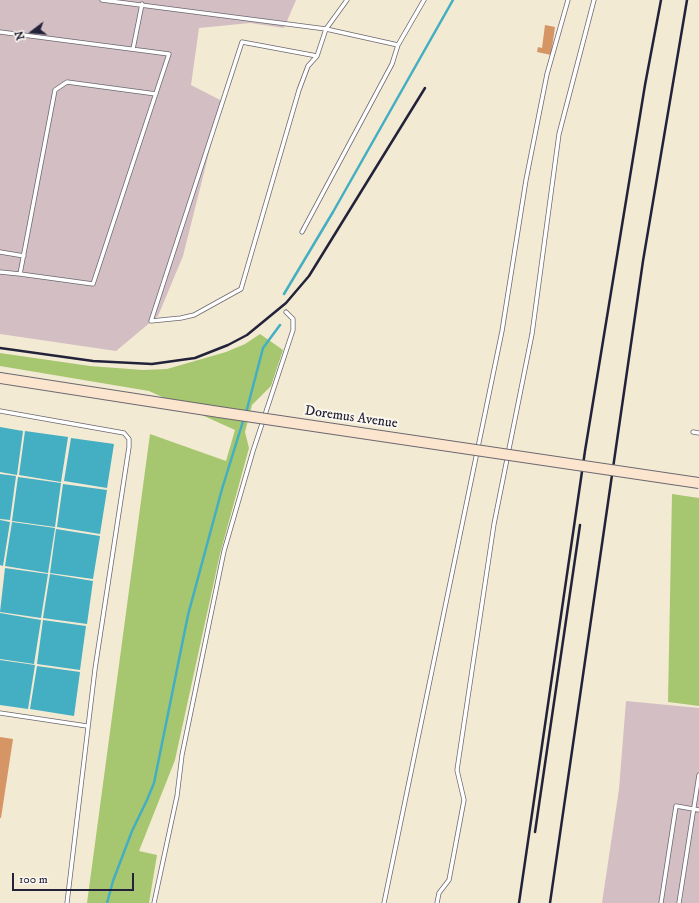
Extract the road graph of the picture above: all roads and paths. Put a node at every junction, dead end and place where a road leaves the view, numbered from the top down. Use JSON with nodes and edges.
{"nodes":[{"id":1,"x":102,"y":0,"type":"edge"},
{"id":2,"x":347,"y":0,"type":"edge"},
{"id":3,"x":424,"y":0,"type":"edge"},
{"id":4,"x":568,"y":0,"type":"edge"},
{"id":5,"x":594,"y":0,"type":"edge"},
{"id":6,"x":142,"y":4,"type":"junction"},
{"id":7,"x":326,"y":29,"type":"junction"},
{"id":8,"x":0,"y":32,"type":"edge"},
{"id":9,"x":398,"y":45,"type":"junction"},
{"id":10,"x":133,"y":49,"type":"junction"},
{"id":11,"x":317,"y":56,"type":"junction"},
{"id":12,"x":156,"y":94,"type":"junction"},
{"id":13,"x":302,"y":232,"type":"dead end"},
{"id":14,"x":0,"y":252,"type":"edge"},
{"id":15,"x":24,"y":256,"type":"junction"},
{"id":16,"x":0,"y":272,"type":"edge"},
{"id":17,"x":20,"y":274,"type":"junction"},
{"id":18,"x":286,"y":312,"type":"dead end"},
{"id":19,"x":0,"y":378,"type":"edge"},
{"id":20,"x":0,"y":411,"type":"edge"},
{"id":21,"x":693,"y":432,"type":"dead end"},
{"id":22,"x":699,"y":433,"type":"edge"},
{"id":23,"x":699,"y":483,"type":"edge"},
{"id":24,"x":0,"y":713,"type":"edge"},
{"id":25,"x":87,"y":726,"type":"junction"},
{"id":26,"x":699,"y":776,"type":"edge"},
{"id":27,"x":694,"y":810,"type":"junction"},
{"id":28,"x":699,"y":810,"type":"edge"},
{"id":29,"x":67,"y":903,"type":"edge"},
{"id":30,"x":154,"y":903,"type":"edge"},
{"id":31,"x":384,"y":903,"type":"edge"},
{"id":32,"x":437,"y":903,"type":"edge"},
{"id":33,"x":661,"y":903,"type":"edge"},
{"id":34,"x":679,"y":903,"type":"edge"}],
"edges":[{"from":1,"to":6,"type":"lane"},
{"from":2,"to":7,"type":"lane"},
{"from":3,"to":9,"type":"lane"},
{"from":4,"to":31,"type":"lane"},
{"from":5,"to":32,"type":"lane"},
{"from":6,"to":7,"type":"lane"},
{"from":6,"to":10,"type":"lane"},
{"from":7,"to":9,"type":"lane"},
{"from":7,"to":11,"type":"lane"},
{"from":8,"to":10,"type":"lane"},
{"from":9,"to":13,"type":"lane"},
{"from":10,"to":12,"type":"lane"},
{"from":11,"to":11,"type":"lane"},
{"from":12,"to":15,"type":"lane"},
{"from":12,"to":17,"type":"lane"},
{"from":14,"to":15,"type":"lane"},
{"from":15,"to":17,"type":"lane"},
{"from":16,"to":17,"type":"lane"},
{"from":18,"to":30,"type":"lane"},
{"from":19,"to":23,"type":"main road","name":"Doremus Avenue","bridge":true},
{"from":20,"to":25,"type":"lane"},
{"from":21,"to":22,"type":"lane"},
{"from":24,"to":25,"type":"lane"},
{"from":25,"to":29,"type":"lane"},
{"from":26,"to":27,"type":"lane"},
{"from":27,"to":28,"type":"lane"},
{"from":27,"to":33,"type":"lane"},
{"from":27,"to":34,"type":"lane"}]}
